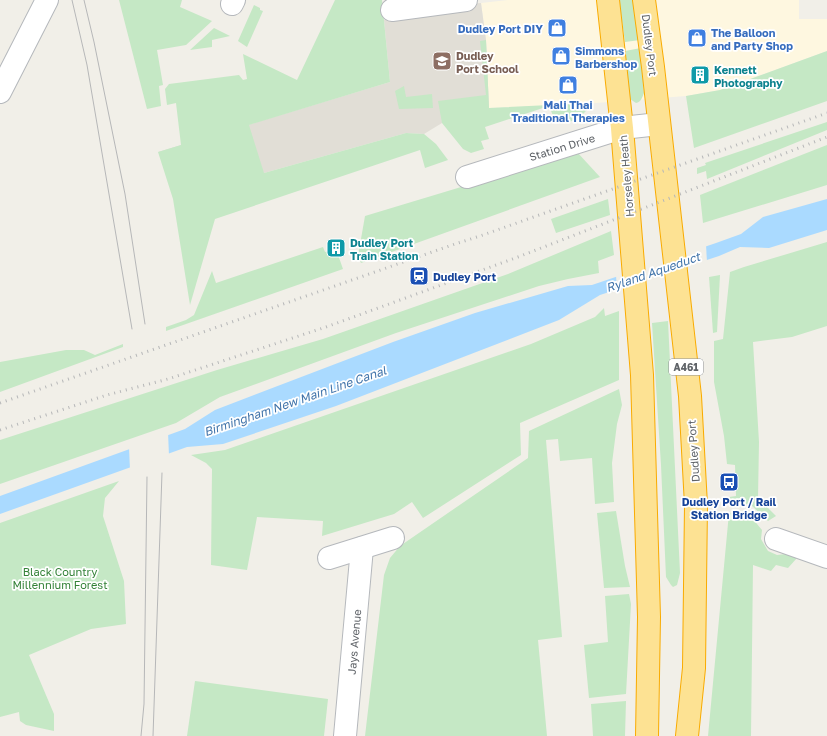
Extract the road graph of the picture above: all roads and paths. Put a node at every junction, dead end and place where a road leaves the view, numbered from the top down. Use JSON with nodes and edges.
{"nodes":[{"id":1,"x":47,"y":0,"type":"edge"},
{"id":2,"x":466,"y":0,"type":"edge"},
{"id":3,"x":608,"y":0,"type":"edge"},
{"id":4,"x":644,"y":0,"type":"edge"},
{"id":5,"x":392,"y":10,"type":"dead end"},
{"id":6,"x":7,"y":61,"type":"edge"},
{"id":7,"x":0,"y":92,"type":"edge"},
{"id":8,"x":659,"y":124,"type":"junction"},
{"id":9,"x":622,"y":128,"type":"junction"},
{"id":10,"x":467,"y":177,"type":"dead end"},
{"id":11,"x":393,"y":538,"type":"dead end"},
{"id":12,"x":776,"y":539,"type":"dead end"},
{"id":13,"x":362,"y":548,"type":"junction"},
{"id":14,"x":827,"y":557,"type":"edge"},
{"id":15,"x":329,"y":558,"type":"dead end"},
{"id":16,"x":345,"y":736,"type":"edge"},
{"id":17,"x":647,"y":736,"type":"edge"},
{"id":18,"x":687,"y":736,"type":"edge"}],
"edges":[{"from":1,"to":6,"type":"street"},
{"from":2,"to":5,"type":"street"},
{"from":3,"to":9,"type":"highway"},
{"from":4,"to":8,"type":"highway","name":"Dudley Port","number":"A461"},
{"from":6,"to":7,"type":"street"},
{"from":8,"to":9,"type":"street","name":"Station Drive"},
{"from":8,"to":18,"type":"highway","name":"Dudley Port","number":"A461"},
{"from":9,"to":10,"type":"street","name":"Station Drive"},
{"from":9,"to":17,"type":"highway","name":"Horseley Heath"},
{"from":11,"to":13,"type":"street"},
{"from":12,"to":14,"type":"street"},
{"from":13,"to":15,"type":"street"},
{"from":13,"to":16,"type":"street","name":"Jays Avenue"}]}
